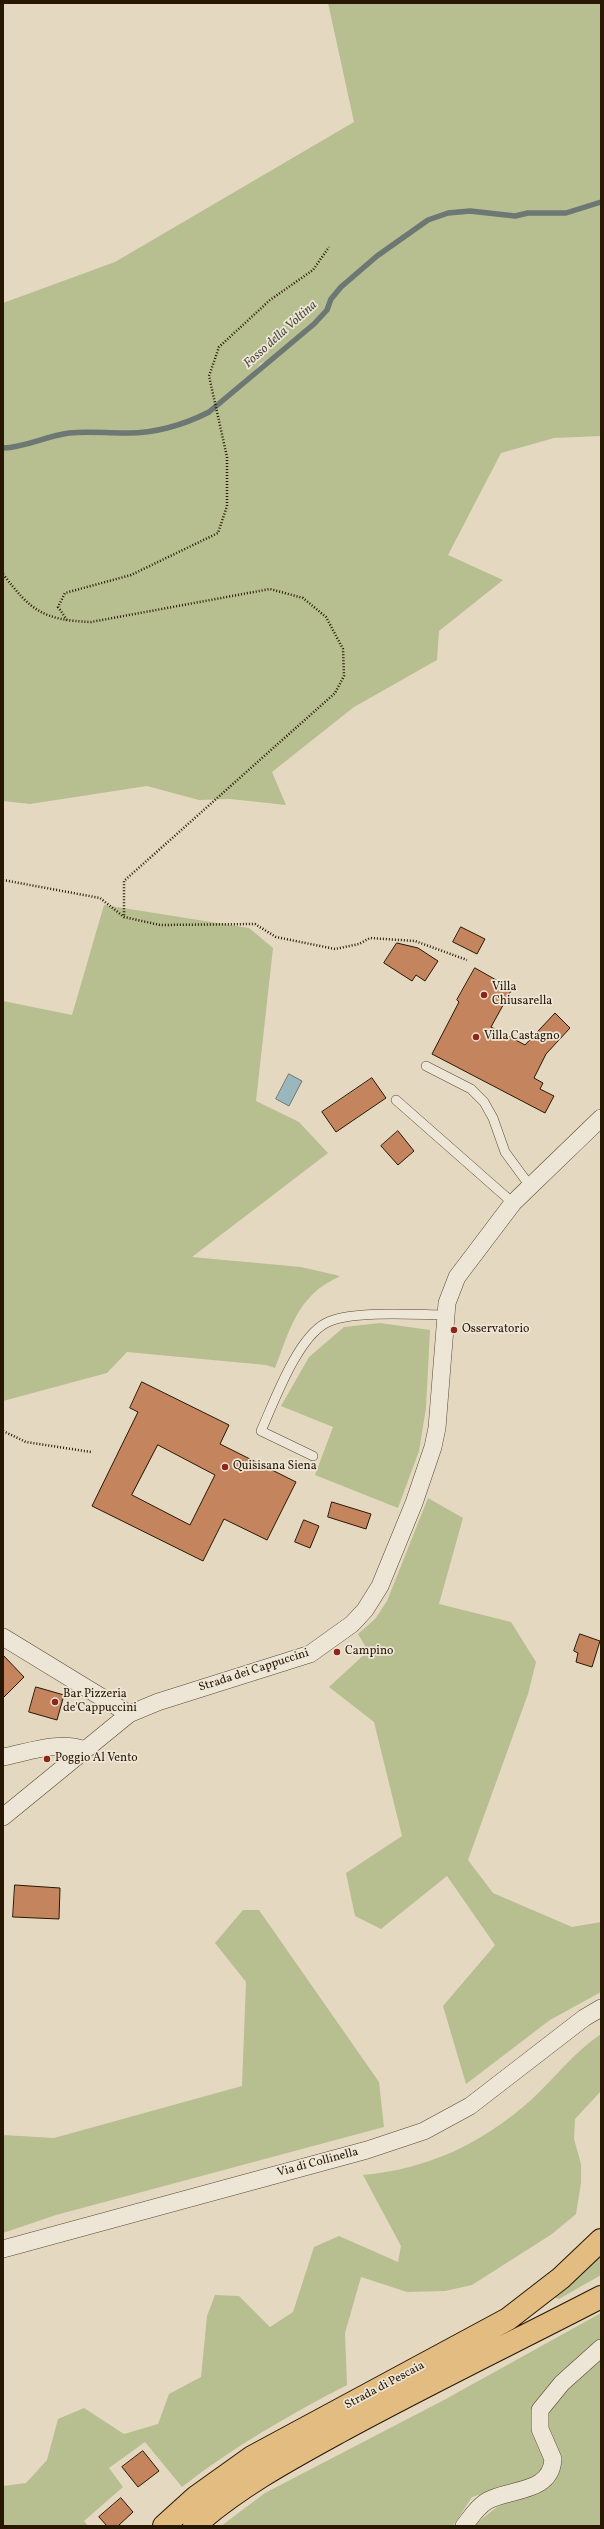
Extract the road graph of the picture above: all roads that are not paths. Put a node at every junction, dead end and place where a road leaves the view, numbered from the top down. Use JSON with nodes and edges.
{"nodes":[{"id":1,"x":426,"y":1066,"type":"dead end"},
{"id":2,"x":396,"y":1100,"type":"dead end"},
{"id":3,"x":601,"y":1118,"type":"edge"},
{"id":4,"x":530,"y":1186,"type":"junction"},
{"id":5,"x":513,"y":1203,"type":"junction"},
{"id":6,"x":445,"y":1315,"type":"junction"},
{"id":7,"x":313,"y":1456,"type":"dead end"},
{"id":8,"x":3,"y":1637,"type":"edge"},
{"id":9,"x":129,"y":1714,"type":"junction"},
{"id":10,"x":86,"y":1750,"type":"junction"},
{"id":11,"x":3,"y":1757,"type":"edge"},
{"id":12,"x":3,"y":1817,"type":"edge"},
{"id":13,"x":601,"y":2008,"type":"edge"},
{"id":14,"x":601,"y":2240,"type":"edge"},
{"id":15,"x":3,"y":2249,"type":"edge"},
{"id":16,"x":601,"y":2297,"type":"edge"},
{"id":17,"x":601,"y":2348,"type":"edge"},
{"id":18,"x":164,"y":2526,"type":"edge"},
{"id":19,"x":194,"y":2526,"type":"edge"},
{"id":20,"x":464,"y":2526,"type":"edge"}],
"edges":[{"from":1,"to":4,"type":"lane"},
{"from":2,"to":5,"type":"lane"},
{"from":3,"to":4,"type":"street","name":"Strada dei Cappuccini"},
{"from":4,"to":5,"type":"street","name":"Strada dei Cappuccini"},
{"from":5,"to":6,"type":"street","name":"Strada dei Cappuccini"},
{"from":6,"to":7,"type":"lane"},
{"from":6,"to":9,"type":"street","name":"Strada dei Cappuccini"},
{"from":8,"to":9,"type":"street"},
{"from":9,"to":10,"type":"street","name":"Strada dei Cappuccini"},
{"from":10,"to":11,"type":"street"},
{"from":10,"to":12,"type":"street","name":"Strada dei Cappuccini"},
{"from":13,"to":15,"type":"street","name":"Via di Collinella"},
{"from":14,"to":18,"type":"main road","name":"Strada di Pescaia"},
{"from":16,"to":19,"type":"main road","name":"Strada di Pescaia"},
{"from":17,"to":20,"type":"street"}]}
